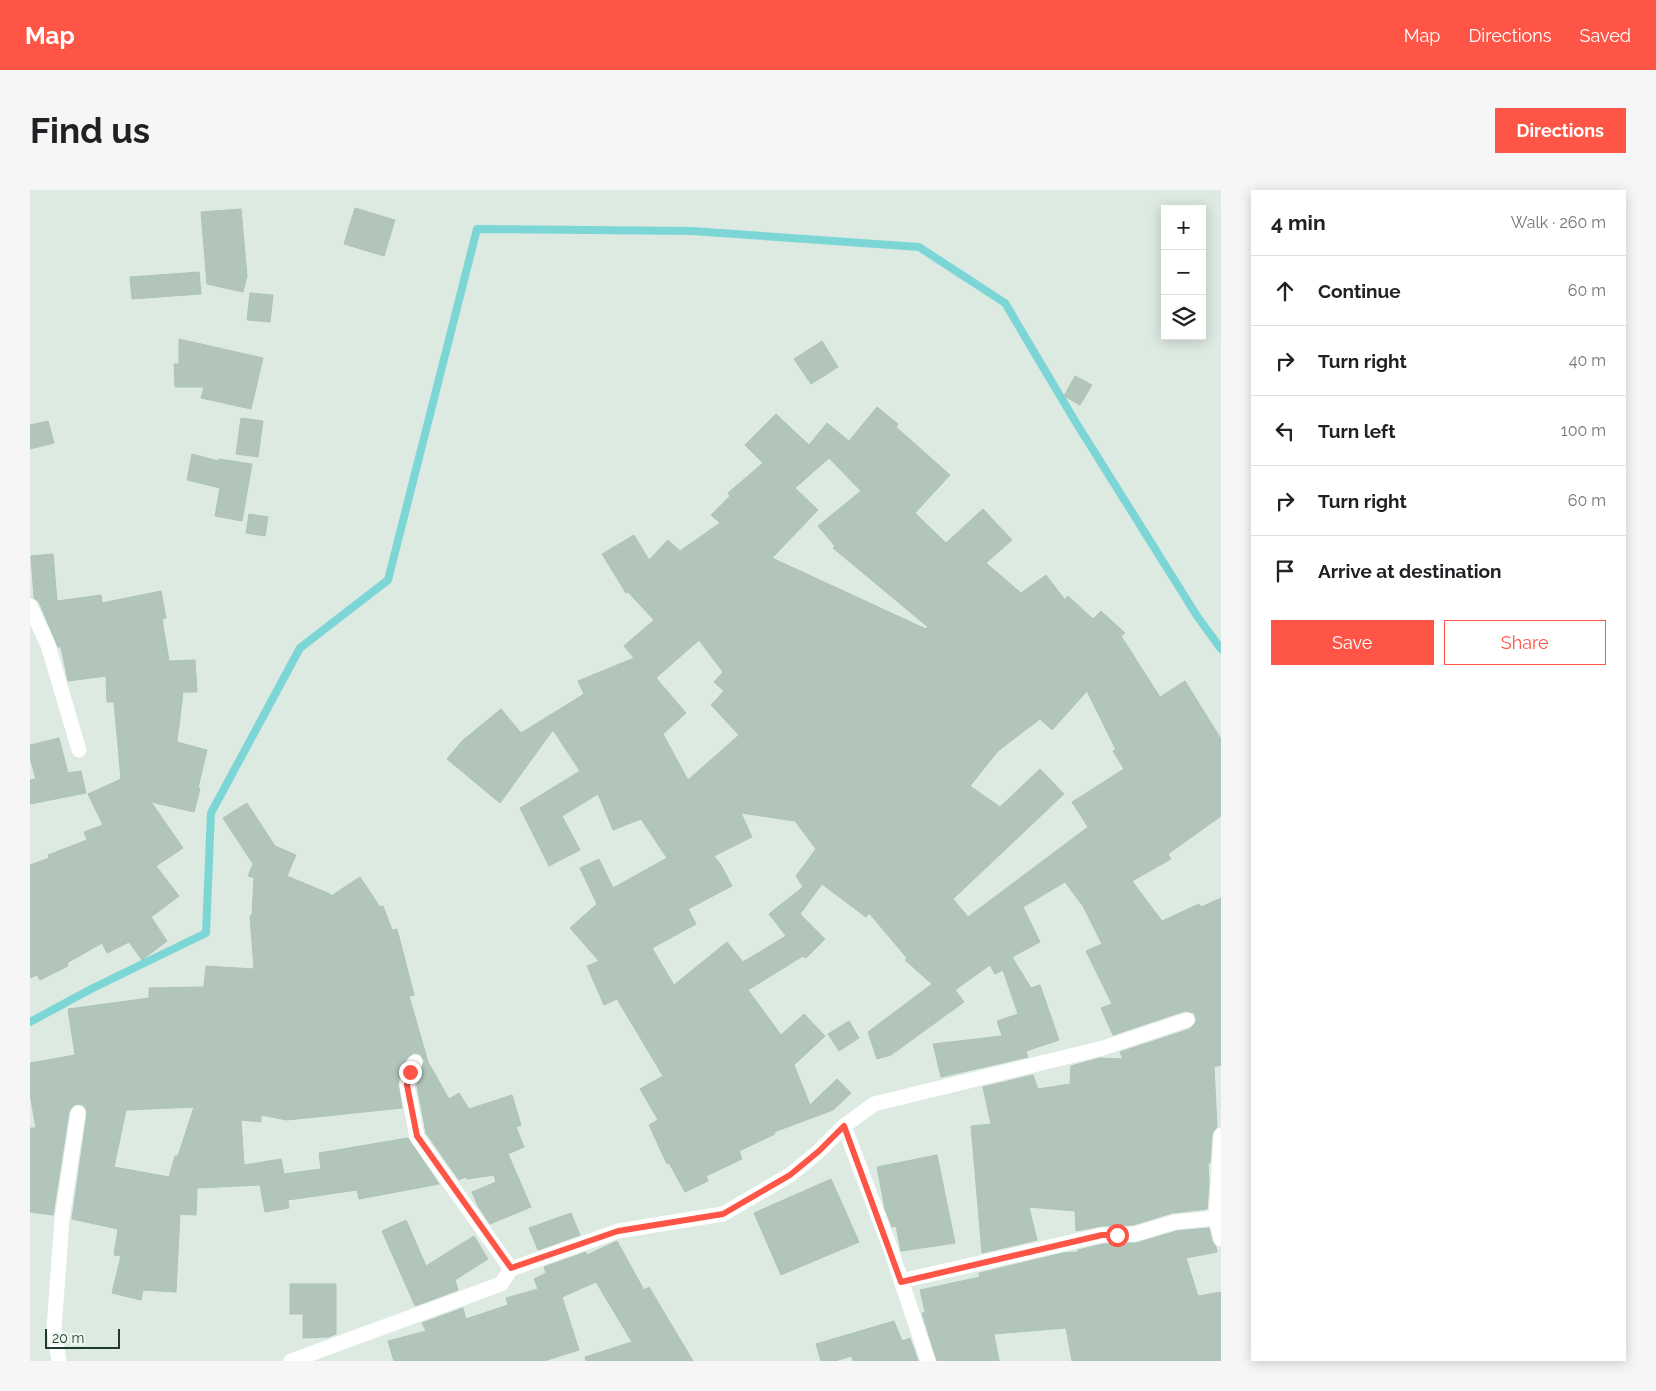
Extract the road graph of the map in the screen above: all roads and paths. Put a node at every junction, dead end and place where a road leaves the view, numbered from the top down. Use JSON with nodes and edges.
{"nodes":[{"id":1,"x":30,"y":606,"type":"edge"},
{"id":2,"x":79,"y":750,"type":"dead end"},
{"id":3,"x":1187,"y":1020,"type":"dead end"},
{"id":4,"x":415,"y":1062,"type":"dead end"},
{"id":5,"x":78,"y":1113,"type":"dead end"},
{"id":6,"x":844,"y":1126,"type":"junction"},
{"id":7,"x":1221,"y":1135,"type":"edge"},
{"id":8,"x":1216,"y":1218,"type":"junction"},
{"id":9,"x":1221,"y":1239,"type":"edge"},
{"id":10,"x":511,"y":1268,"type":"junction"},
{"id":11,"x":901,"y":1282,"type":"junction"},
{"id":12,"x":59,"y":1361,"type":"edge"},
{"id":13,"x":291,"y":1361,"type":"edge"},
{"id":14,"x":928,"y":1361,"type":"edge"}],
"edges":[{"from":1,"to":2,"type":"street"},
{"from":3,"to":6,"type":"street"},
{"from":4,"to":10,"type":"street"},
{"from":5,"to":12,"type":"street"},
{"from":6,"to":10,"type":"street"},
{"from":6,"to":11,"type":"street"},
{"from":7,"to":8,"type":"street"},
{"from":8,"to":9,"type":"street"},
{"from":8,"to":11,"type":"street"},
{"from":10,"to":13,"type":"street"},
{"from":11,"to":14,"type":"street"}]}
